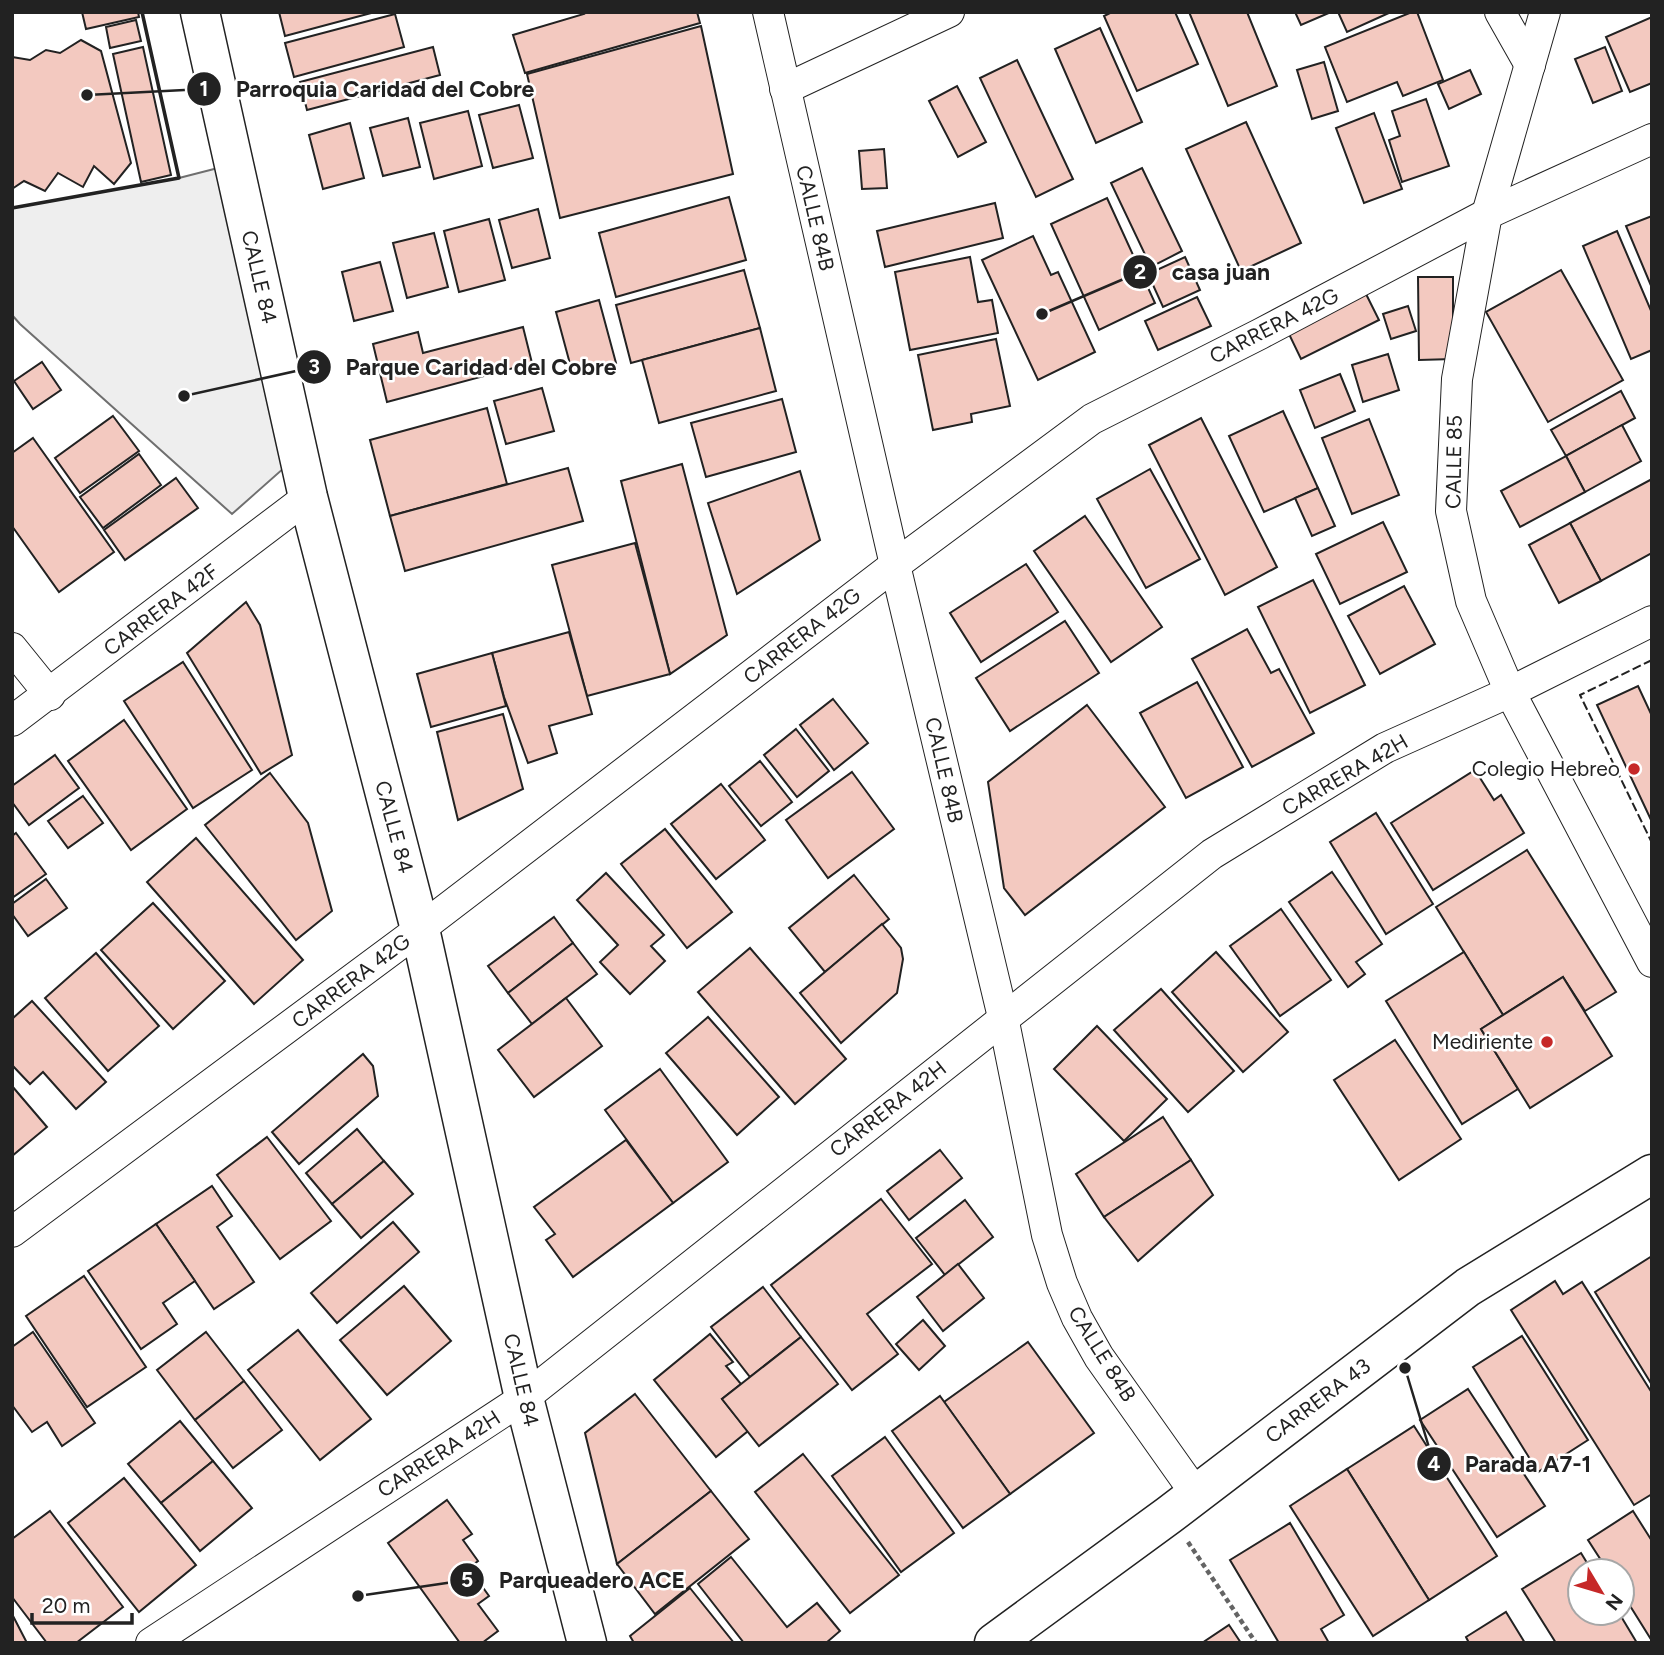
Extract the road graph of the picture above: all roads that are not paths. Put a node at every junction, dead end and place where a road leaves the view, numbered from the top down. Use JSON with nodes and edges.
{"nodes":[{"id":1,"x":201,"y":12,"type":"edge"},
{"id":2,"x":768,"y":12,"type":"edge"},
{"id":3,"x":949,"y":12,"type":"edge"},
{"id":4,"x":1500,"y":12,"type":"edge"},
{"id":5,"x":1545,"y":12,"type":"edge"},
{"id":6,"x":1530,"y":65,"type":"junction"},
{"id":7,"x":785,"y":89,"type":"junction"},
{"id":8,"x":1652,"y":139,"type":"edge"},
{"id":9,"x":1487,"y":214,"type":"junction"},
{"id":10,"x":308,"y":496,"type":"junction"},
{"id":11,"x":895,"y":565,"type":"junction"},
{"id":12,"x":1652,"y":621,"type":"edge"},
{"id":13,"x":12,"y":648,"type":"edge"},
{"id":14,"x":1510,"y":692,"type":"junction"},
{"id":15,"x":50,"y":695,"type":"junction"},
{"id":16,"x":12,"y":722,"type":"edge"},
{"id":17,"x":421,"y":929,"type":"junction"},
{"id":18,"x":1652,"y":962,"type":"edge"},
{"id":19,"x":1003,"y":1017,"type":"junction"},
{"id":20,"x":1652,"y":1174,"type":"edge"},
{"id":21,"x":12,"y":1232,"type":"edge"},
{"id":22,"x":524,"y":1398,"type":"junction"},
{"id":23,"x":1182,"y":1504,"type":"junction"},
{"id":24,"x":151,"y":1643,"type":"edge"},
{"id":25,"x":587,"y":1643,"type":"edge"},
{"id":26,"x":994,"y":1643,"type":"edge"}],
"edges":[{"from":1,"to":10,"type":"street","name":"CALLE 84"},
{"from":2,"to":7,"type":"street","name":"CALLE 84B"},
{"from":3,"to":7,"type":"street"},
{"from":4,"to":6,"type":"street"},
{"from":5,"to":6,"type":"street","name":"CALLE 85"},
{"from":6,"to":9,"type":"street","name":"CALLE 85"},
{"from":7,"to":11,"type":"street","name":"CALLE 84B"},
{"from":8,"to":9,"type":"street","name":"CARRERA 42G"},
{"from":9,"to":11,"type":"street","name":"CARRERA 42G"},
{"from":9,"to":14,"type":"street","name":"CALLE 85"},
{"from":10,"to":15,"type":"street","name":"CARRERA 42F"},
{"from":10,"to":17,"type":"street","name":"CALLE 84"},
{"from":11,"to":17,"type":"street","name":"CARRERA 42G"},
{"from":11,"to":19,"type":"street","name":"CALLE 84B"},
{"from":12,"to":14,"type":"street","name":"CARRERA 42H"},
{"from":13,"to":15,"type":"street"},
{"from":14,"to":18,"type":"street","name":"CALLE 85"},
{"from":14,"to":19,"type":"street","name":"CARRERA 42H"},
{"from":15,"to":16,"type":"street","name":"CARRERA 42F"},
{"from":17,"to":21,"type":"street","name":"CARRERA 42G"},
{"from":17,"to":22,"type":"street","name":"CALLE 84"},
{"from":19,"to":22,"type":"street","name":"CARRERA 42H"},
{"from":19,"to":23,"type":"street","name":"CALLE 84B"},
{"from":20,"to":23,"type":"street","name":"CARRERA 43"},
{"from":22,"to":24,"type":"street","name":"CARRERA 42H"},
{"from":22,"to":25,"type":"street","name":"CALLE 84"},
{"from":23,"to":26,"type":"street","name":"CARRERA 43"}]}
